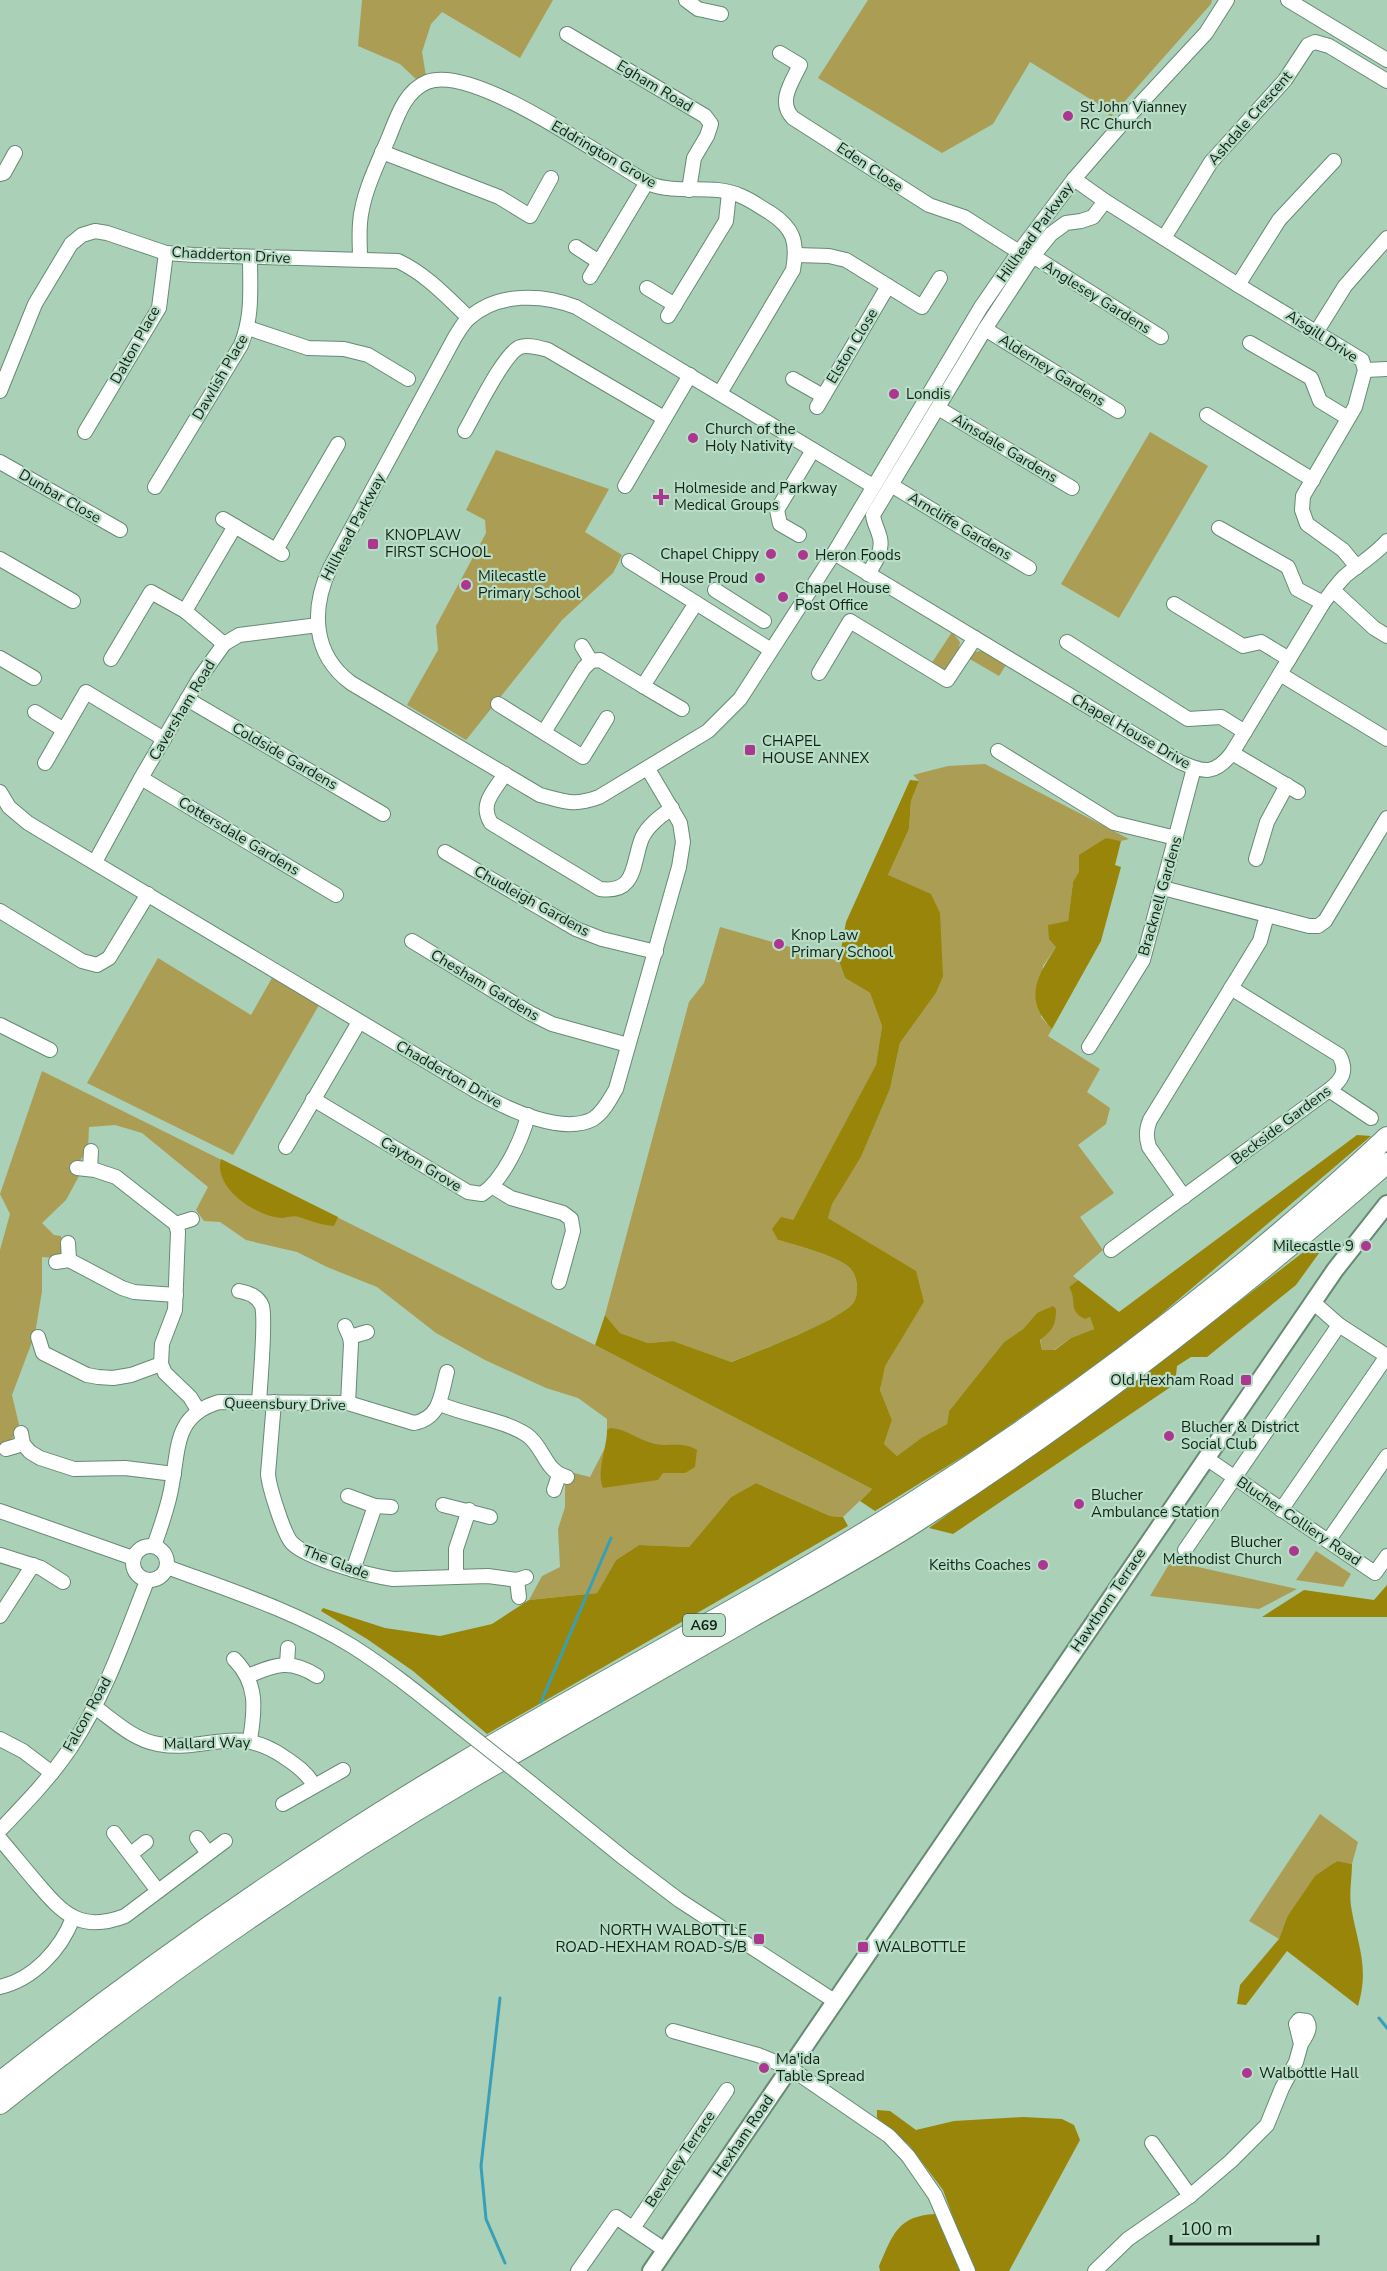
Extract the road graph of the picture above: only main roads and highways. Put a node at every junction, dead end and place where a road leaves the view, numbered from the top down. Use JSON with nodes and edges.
{"nodes":[{"id":1,"x":1387,"y":1137,"type":"edge"},
{"id":2,"x":1387,"y":1163,"type":"edge"},
{"id":3,"x":1387,"y":1204,"type":"edge"},
{"id":4,"x":836,"y":2002,"type":"joint"},
{"id":5,"x":0,"y":2082,"type":"edge"},
{"id":6,"x":0,"y":2104,"type":"edge"},
{"id":7,"x":651,"y":2271,"type":"edge"}],
"edges":[{"from":1,"to":5,"type":"highway","number":"A69"},
{"from":2,"to":6,"type":"highway","number":"A69"},
{"from":3,"to":4,"type":"main road","name":"Hawthorn Terrace"},
{"from":4,"to":7,"type":"main road","name":"Hexham Road"}]}
